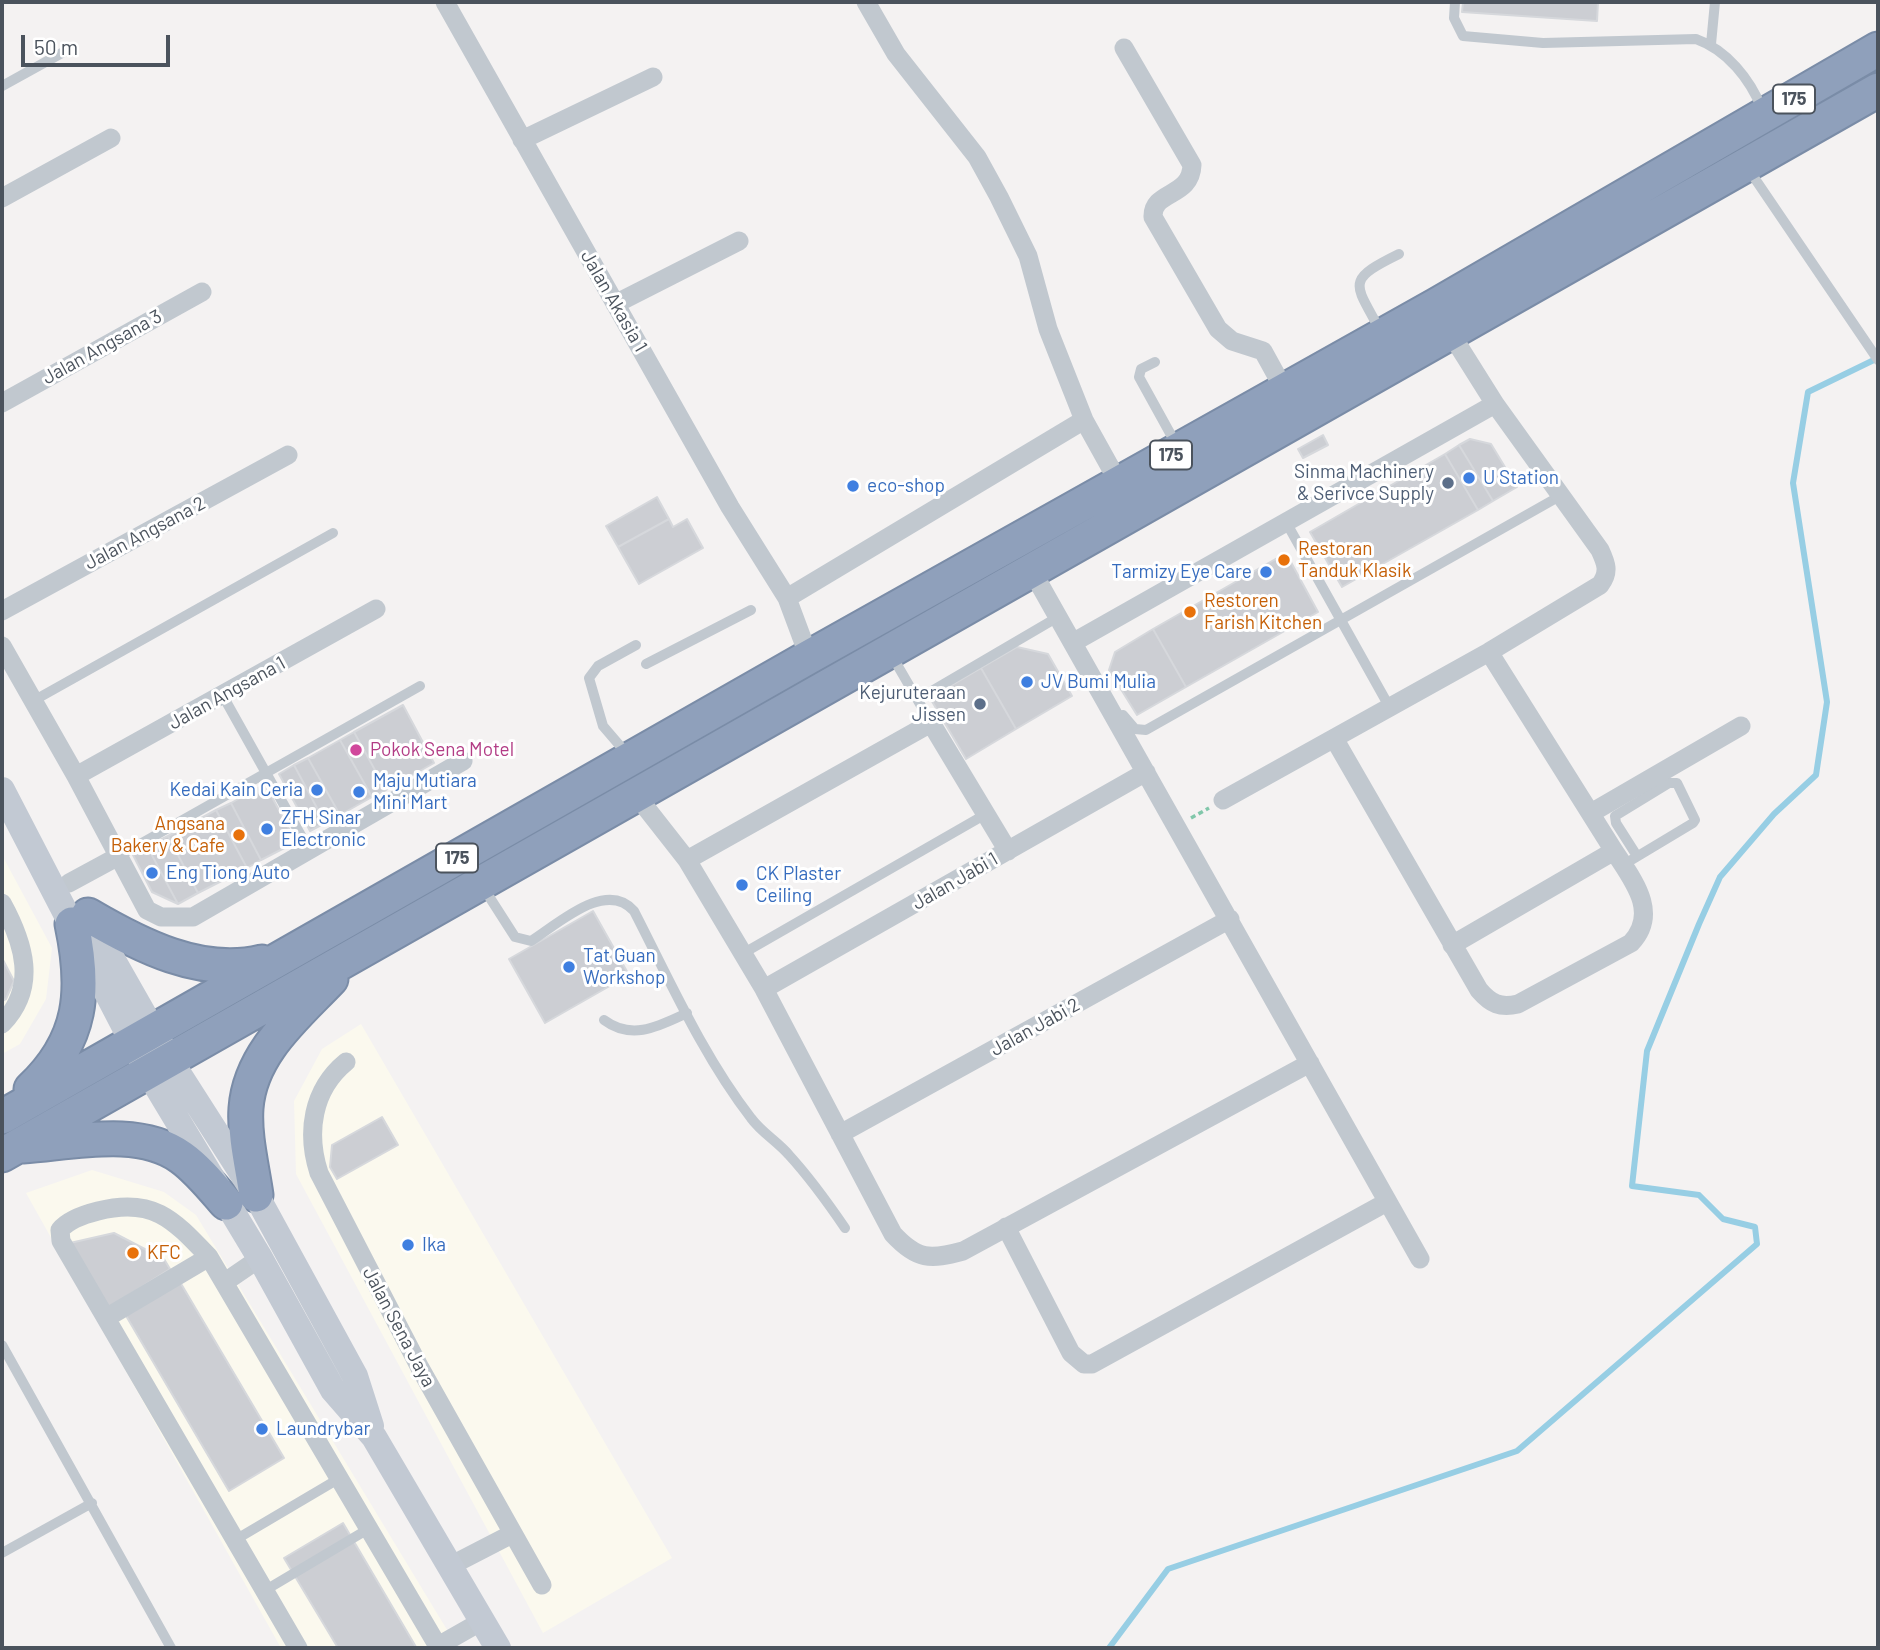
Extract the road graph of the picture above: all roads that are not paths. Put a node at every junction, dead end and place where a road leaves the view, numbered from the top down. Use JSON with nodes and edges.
{"nodes":[{"id":1,"x":444,"y":2,"type":"edge"},
{"id":2,"x":866,"y":2,"type":"edge"},
{"id":3,"x":1455,"y":2,"type":"edge"},
{"id":4,"x":1715,"y":2,"type":"edge"},
{"id":5,"x":1711,"y":44,"type":"junction"},
{"id":6,"x":1124,"y":48,"type":"dead end"},
{"id":7,"x":69,"y":49,"type":"dead end"},
{"id":8,"x":1878,"y":49,"type":"edge"},
{"id":9,"x":653,"y":77,"type":"dead end"},
{"id":10,"x":2,"y":86,"type":"edge"},
{"id":11,"x":1878,"y":90,"type":"edge"},
{"id":12,"x":1764,"y":116,"type":"junction"},
{"id":13,"x":111,"y":138,"type":"dead end"},
{"id":14,"x":522,"y":140,"type":"junction"},
{"id":15,"x":1747,"y":166,"type":"junction"},
{"id":16,"x":2,"y":198,"type":"edge"},
{"id":17,"x":739,"y":241,"type":"dead end"},
{"id":18,"x":1399,"y":254,"type":"dead end"},
{"id":19,"x":202,"y":292,"type":"dead end"},
{"id":20,"x":615,"y":304,"type":"junction"},
{"id":21,"x":1451,"y":334,"type":"junction"},
{"id":22,"x":1383,"y":336,"type":"junction"},
{"id":23,"x":1878,"y":360,"type":"edge"},
{"id":24,"x":1155,"y":362,"type":"dead end"},
{"id":25,"x":1285,"y":391,"type":"junction"},
{"id":26,"x":2,"y":403,"type":"edge"},
{"id":27,"x":1495,"y":404,"type":"junction"},
{"id":28,"x":1084,"y":420,"type":"junction"},
{"id":29,"x":1180,"y":450,"type":"junction"},
{"id":30,"x":288,"y":456,"type":"dead end"},
{"id":31,"x":1119,"y":483,"type":"junction"},
{"id":32,"x":1560,"y":496,"type":"junction"},
{"id":33,"x":1286,"y":522,"type":"junction"},
{"id":34,"x":333,"y":533,"type":"dead end"},
{"id":35,"x":1032,"y":572,"type":"junction"},
{"id":36,"x":787,"y":598,"type":"junction"},
{"id":37,"x":376,"y":609,"type":"dead end"},
{"id":38,"x":751,"y":610,"type":"dead end"},
{"id":39,"x":2,"y":611,"type":"edge"},
{"id":40,"x":1058,"y":617,"type":"junction"},
{"id":41,"x":1340,"y":620,"type":"junction"},
{"id":42,"x":1077,"y":640,"type":"junction"},
{"id":43,"x":636,"y":645,"type":"dead end"},
{"id":44,"x":2,"y":646,"type":"edge"},
{"id":45,"x":890,"y":652,"type":"junction"},
{"id":46,"x":1489,"y":653,"type":"junction"},
{"id":47,"x":809,"y":657,"type":"junction"},
{"id":48,"x":646,"y":664,"type":"dead end"},
{"id":49,"x":420,"y":686,"type":"dead end"},
{"id":50,"x":223,"y":696,"type":"junction"},
{"id":51,"x":918,"y":699,"type":"junction"},
{"id":52,"x":33,"y":701,"type":"junction"},
{"id":53,"x":1391,"y":708,"type":"junction"},
{"id":54,"x":931,"y":723,"type":"junction"},
{"id":55,"x":1741,"y":726,"type":"dead end"},
{"id":56,"x":1335,"y":740,"type":"junction"},
{"id":57,"x":632,"y":760,"type":"junction"},
{"id":58,"x":463,"y":761,"type":"dead end"},
{"id":59,"x":2,"y":772,"type":"edge"},
{"id":60,"x":1146,"y":772,"type":"junction"},
{"id":61,"x":266,"y":773,"type":"junction"},
{"id":62,"x":76,"y":776,"type":"junction"},
{"id":63,"x":2,"y":790,"type":"edge"},
{"id":64,"x":636,"y":795,"type":"junction"},
{"id":65,"x":1223,"y":800,"type":"road end"},
{"id":66,"x":986,"y":814,"type":"junction"},
{"id":67,"x":1591,"y":814,"type":"junction"},
{"id":68,"x":308,"y":848,"type":"junction"},
{"id":69,"x":1008,"y":851,"type":"junction"},
{"id":70,"x":117,"y":857,"type":"junction"},
{"id":71,"x":1624,"y":857,"type":"junction"},
{"id":72,"x":687,"y":860,"type":"junction"},
{"id":73,"x":69,"y":883,"type":"junction"},
{"id":74,"x":481,"y":883,"type":"junction"},
{"id":75,"x":5,"y":915,"type":"edge"},
{"id":76,"x":1230,"y":919,"type":"junction"},
{"id":77,"x":80,"y":920,"type":"junction"},
{"id":78,"x":1452,"y":945,"type":"junction"},
{"id":79,"x":354,"y":954,"type":"junction"},
{"id":80,"x":742,"y":954,"type":"junction"},
{"id":81,"x":282,"y":957,"type":"junction"},
{"id":82,"x":764,"y":989,"type":"junction"},
{"id":83,"x":687,"y":1013,"type":"junction"},
{"id":84,"x":604,"y":1020,"type":"dead end"},
{"id":85,"x":2,"y":1024,"type":"edge"},
{"id":86,"x":142,"y":1035,"type":"junction"},
{"id":87,"x":345,"y":1062,"type":"dead end"},
{"id":88,"x":1310,"y":1063,"type":"junction"},
{"id":89,"x":158,"y":1064,"type":"junction"},
{"id":90,"x":6,"y":1134,"type":"edge"},
{"id":91,"x":840,"y":1134,"type":"junction"},
{"id":92,"x":241,"y":1199,"type":"junction"},
{"id":93,"x":1387,"y":1202,"type":"junction"},
{"id":94,"x":1006,"y":1227,"type":"junction"},
{"id":95,"x":845,"y":1228,"type":"dead end"},
{"id":96,"x":209,"y":1257,"type":"junction"},
{"id":97,"x":260,"y":1258,"type":"junction"},
{"id":98,"x":1420,"y":1259,"type":"dead end"},
{"id":99,"x":225,"y":1282,"type":"junction"},
{"id":100,"x":106,"y":1318,"type":"junction"},
{"id":101,"x":2,"y":1345,"type":"edge"},
{"id":102,"x":374,"y":1437,"type":"junction"},
{"id":103,"x":341,"y":1478,"type":"junction"},
{"id":104,"x":92,"y":1503,"type":"junction"},
{"id":105,"x":370,"y":1528,"type":"junction"},
{"id":106,"x":512,"y":1534,"type":"junction"},
{"id":107,"x":235,"y":1540,"type":"junction"},
{"id":108,"x":2,"y":1553,"type":"edge"},
{"id":109,"x":450,"y":1566,"type":"junction"},
{"id":110,"x":542,"y":1585,"type":"dead end"},
{"id":111,"x":264,"y":1591,"type":"junction"},
{"id":112,"x":482,"y":1621,"type":"junction"},
{"id":113,"x":439,"y":1647,"type":"edge"},
{"id":114,"x":172,"y":1648,"type":"edge"},
{"id":115,"x":298,"y":1648,"type":"edge"},
{"id":116,"x":498,"y":1648,"type":"edge"}],
"edges":[{"from":1,"to":14,"type":"street","name":"Jalan Akasia 1"},
{"from":2,"to":28,"type":"street"},
{"from":3,"to":5,"type":"lane"},
{"from":4,"to":5,"type":"lane"},
{"from":5,"to":12,"type":"lane"},
{"from":6,"to":25,"type":"street"},
{"from":7,"to":10,"type":"lane"},
{"from":8,"to":12,"type":"highway","number":"175"},
{"from":9,"to":14,"type":"street"},
{"from":11,"to":15,"type":"highway","number":"175"},
{"from":12,"to":22,"type":"highway","number":"175"},
{"from":13,"to":16,"type":"street"},
{"from":14,"to":20,"type":"street","name":"Jalan Akasia 1"},
{"from":15,"to":21,"type":"highway","number":"175"},
{"from":15,"to":23,"type":"lane"},
{"from":17,"to":20,"type":"street"},
{"from":18,"to":22,"type":"lane"},
{"from":19,"to":26,"type":"street","name":"Jalan Angsana 3"},
{"from":20,"to":36,"type":"street","name":"Jalan Akasia 1"},
{"from":21,"to":27,"type":"street"},
{"from":21,"to":35,"type":"highway","number":"175"},
{"from":22,"to":25,"type":"highway","number":"175"},
{"from":24,"to":29,"type":"lane"},
{"from":25,"to":29,"type":"highway","number":"175"},
{"from":27,"to":32,"type":"street"},
{"from":27,"to":33,"type":"street"},
{"from":28,"to":31,"type":"street"},
{"from":28,"to":36,"type":"street"},
{"from":29,"to":31,"type":"highway","number":"175"},
{"from":30,"to":39,"type":"street","name":"Jalan Angsana 2"},
{"from":31,"to":47,"type":"highway","number":"175"},
{"from":32,"to":41,"type":"lane"},
{"from":32,"to":46,"type":"street"},
{"from":33,"to":41,"type":"lane"},
{"from":33,"to":42,"type":"street"},
{"from":34,"to":52,"type":"lane"},
{"from":35,"to":40,"type":"street"},
{"from":35,"to":45,"type":"highway","number":"175"},
{"from":36,"to":47,"type":"street","name":"Jalan Akasia 1"},
{"from":37,"to":50,"type":"street","name":"Jalan Angsana 1"},
{"from":38,"to":48,"type":"lane"},
{"from":40,"to":42,"type":"street"},
{"from":40,"to":51,"type":"lane"},
{"from":41,"to":42,"type":"lane"},
{"from":41,"to":53,"type":"lane"},
{"from":42,"to":60,"type":"street"},
{"from":43,"to":57,"type":"lane"},
{"from":44,"to":52,"type":"street"},
{"from":45,"to":51,"type":"lane"},
{"from":45,"to":64,"type":"highway","number":"175"},
{"from":46,"to":53,"type":"street"},
{"from":46,"to":67,"type":"street"},
{"from":47,"to":57,"type":"highway","number":"175"},
{"from":49,"to":61,"type":"lane"},
{"from":50,"to":61,"type":"lane"},
{"from":50,"to":62,"type":"street","name":"Jalan Angsana 1"},
{"from":51,"to":54,"type":"lane"},
{"from":52,"to":62,"type":"street"},
{"from":53,"to":56,"type":"street"},
{"from":54,"to":66,"type":"street"},
{"from":54,"to":72,"type":"street"},
{"from":55,"to":67,"type":"street"},
{"from":56,"to":65,"type":"street"},
{"from":56,"to":78,"type":"street"},
{"from":57,"to":81,"type":"highway","number":"175"},
{"from":58,"to":68,"type":"street"},
{"from":59,"to":73,"type":"main road"},
{"from":60,"to":69,"type":"street","name":"Jalan Jabi 1"},
{"from":60,"to":76,"type":"street"},
{"from":61,"to":68,"type":"lane"},
{"from":61,"to":70,"type":"lane"},
{"from":62,"to":70,"type":"street"},
{"from":63,"to":77,"type":"main road"},
{"from":64,"to":72,"type":"street"},
{"from":64,"to":74,"type":"highway","number":"175"},
{"from":66,"to":69,"type":"street"},
{"from":66,"to":80,"type":"lane"},
{"from":67,"to":71,"type":"street"},
{"from":68,"to":70,"type":"street"},
{"from":69,"to":82,"type":"street","name":"Jalan Jabi 1"},
{"from":70,"to":73,"type":"street"},
{"from":71,"to":71,"type":"lane"},
{"from":71,"to":78,"type":"street"},
{"from":71,"to":78,"type":"street"},
{"from":72,"to":80,"type":"street"},
{"from":73,"to":77,"type":"main road"},
{"from":74,"to":79,"type":"highway","number":"175"},
{"from":74,"to":83,"type":"lane"},
{"from":75,"to":85,"type":"street"},
{"from":76,"to":88,"type":"street"},
{"from":76,"to":91,"type":"street","name":"Jalan Jabi 2"},
{"from":77,"to":81,"type":"highway"},
{"from":77,"to":86,"type":"main road"},
{"from":77,"to":90,"type":"highway"},
{"from":79,"to":89,"type":"highway","number":"175"},
{"from":79,"to":92,"type":"highway"},
{"from":80,"to":82,"type":"street"},
{"from":81,"to":86,"type":"highway","number":"175"},
{"from":82,"to":91,"type":"street"},
{"from":83,"to":84,"type":"lane"},
{"from":83,"to":95,"type":"lane"},
{"from":86,"to":89,"type":"main road"},
{"from":86,"to":90,"type":"highway","number":"175"},
{"from":87,"to":106,"type":"street","name":"Jalan Sena Jaya"},
{"from":88,"to":93,"type":"street"},
{"from":88,"to":94,"type":"street"},
{"from":89,"to":90,"type":"highway","number":"175"},
{"from":89,"to":92,"type":"main road"},
{"from":90,"to":92,"type":"highway"},
{"from":91,"to":94,"type":"street"},
{"from":92,"to":97,"type":"main road"},
{"from":92,"to":102,"type":"main road"},
{"from":93,"to":94,"type":"street"},
{"from":93,"to":98,"type":"street"},
{"from":96,"to":99,"type":"street"},
{"from":96,"to":100,"type":"street"},
{"from":96,"to":100,"type":"street"},
{"from":97,"to":99,"type":"street"},
{"from":97,"to":102,"type":"main road"},
{"from":99,"to":103,"type":"street"},
{"from":100,"to":107,"type":"street"},
{"from":101,"to":104,"type":"lane"},
{"from":102,"to":109,"type":"main road"},
{"from":103,"to":105,"type":"street"},
{"from":103,"to":107,"type":"lane"},
{"from":104,"to":108,"type":"lane"},
{"from":104,"to":114,"type":"lane"},
{"from":105,"to":111,"type":"lane"},
{"from":105,"to":113,"type":"street"},
{"from":106,"to":109,"type":"street"},
{"from":106,"to":110,"type":"street","name":"Jalan Sena Jaya"},
{"from":107,"to":111,"type":"street"},
{"from":109,"to":112,"type":"main road"},
{"from":111,"to":115,"type":"street"},
{"from":112,"to":113,"type":"street"},
{"from":112,"to":116,"type":"main road"}]}
